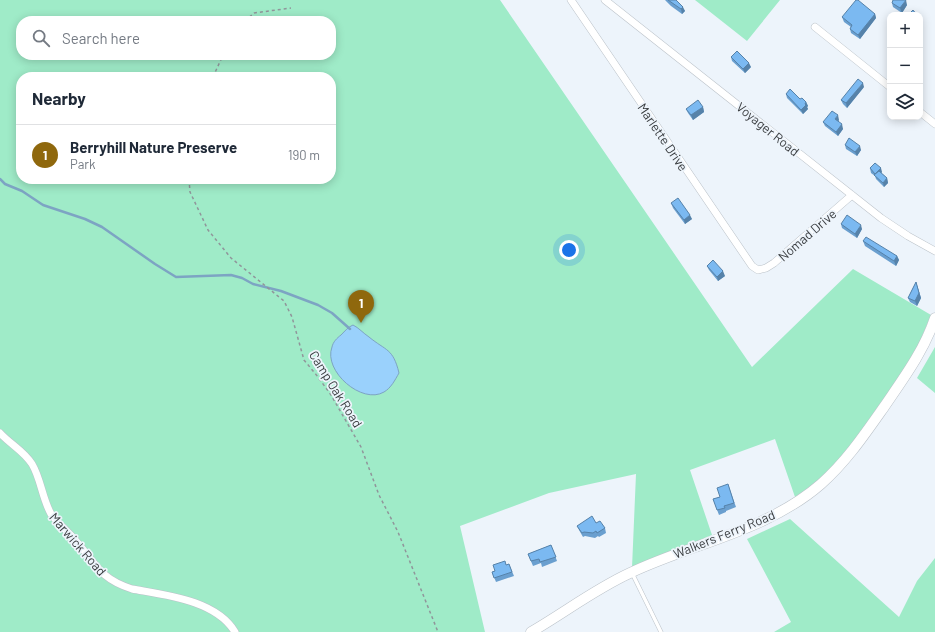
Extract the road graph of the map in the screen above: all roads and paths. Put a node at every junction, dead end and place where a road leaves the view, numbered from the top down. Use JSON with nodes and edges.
{"nodes":[{"id":1,"x":571,"y":0,"type":"edge"},
{"id":2,"x":605,"y":0,"type":"edge"},
{"id":3,"x":291,"y":8,"type":"dead end"},
{"id":4,"x":251,"y":16,"type":"edge"},
{"id":5,"x":815,"y":27,"type":"dead end"},
{"id":6,"x":221,"y":60,"type":"edge"},
{"id":7,"x":215,"y":72,"type":"edge"},
{"id":8,"x":887,"y":85,"type":"edge"},
{"id":9,"x":923,"y":114,"type":"edge"},
{"id":10,"x":935,"y":124,"type":"edge"},
{"id":11,"x":189,"y":184,"type":"edge"},
{"id":12,"x":852,"y":196,"type":"junction"},
{"id":13,"x":935,"y":252,"type":"edge"},
{"id":14,"x":758,"y":270,"type":"joint"},
{"id":15,"x":935,"y":318,"type":"edge"},
{"id":16,"x":0,"y":433,"type":"edge"},
{"id":17,"x":631,"y":572,"type":"junction"},
{"id":18,"x":235,"y":632,"type":"edge"},
{"id":19,"x":438,"y":632,"type":"edge"},
{"id":20,"x":531,"y":632,"type":"edge"},
{"id":21,"x":661,"y":632,"type":"edge"}],
"edges":[{"from":1,"to":14,"type":"street","name":"Marlette Drive"},
{"from":2,"to":12,"type":"street","name":"Voyager Road"},
{"from":3,"to":4,"type":"path"},
{"from":5,"to":8,"type":"street"},
{"from":6,"to":7,"type":"path"},
{"from":9,"to":10,"type":"street"},
{"from":11,"to":19,"type":"path","name":"Camp Oak Road"},
{"from":12,"to":13,"type":"street","name":"Voyager Road"},
{"from":12,"to":14,"type":"street","name":"Nomad Drive"},
{"from":15,"to":17,"type":"street","name":"Walkers Ferry Road"},
{"from":16,"to":18,"type":"street","name":"Marwick Road"},
{"from":17,"to":20,"type":"street","name":"Walkers Ferry Road"},
{"from":17,"to":21,"type":"lane"}]}
